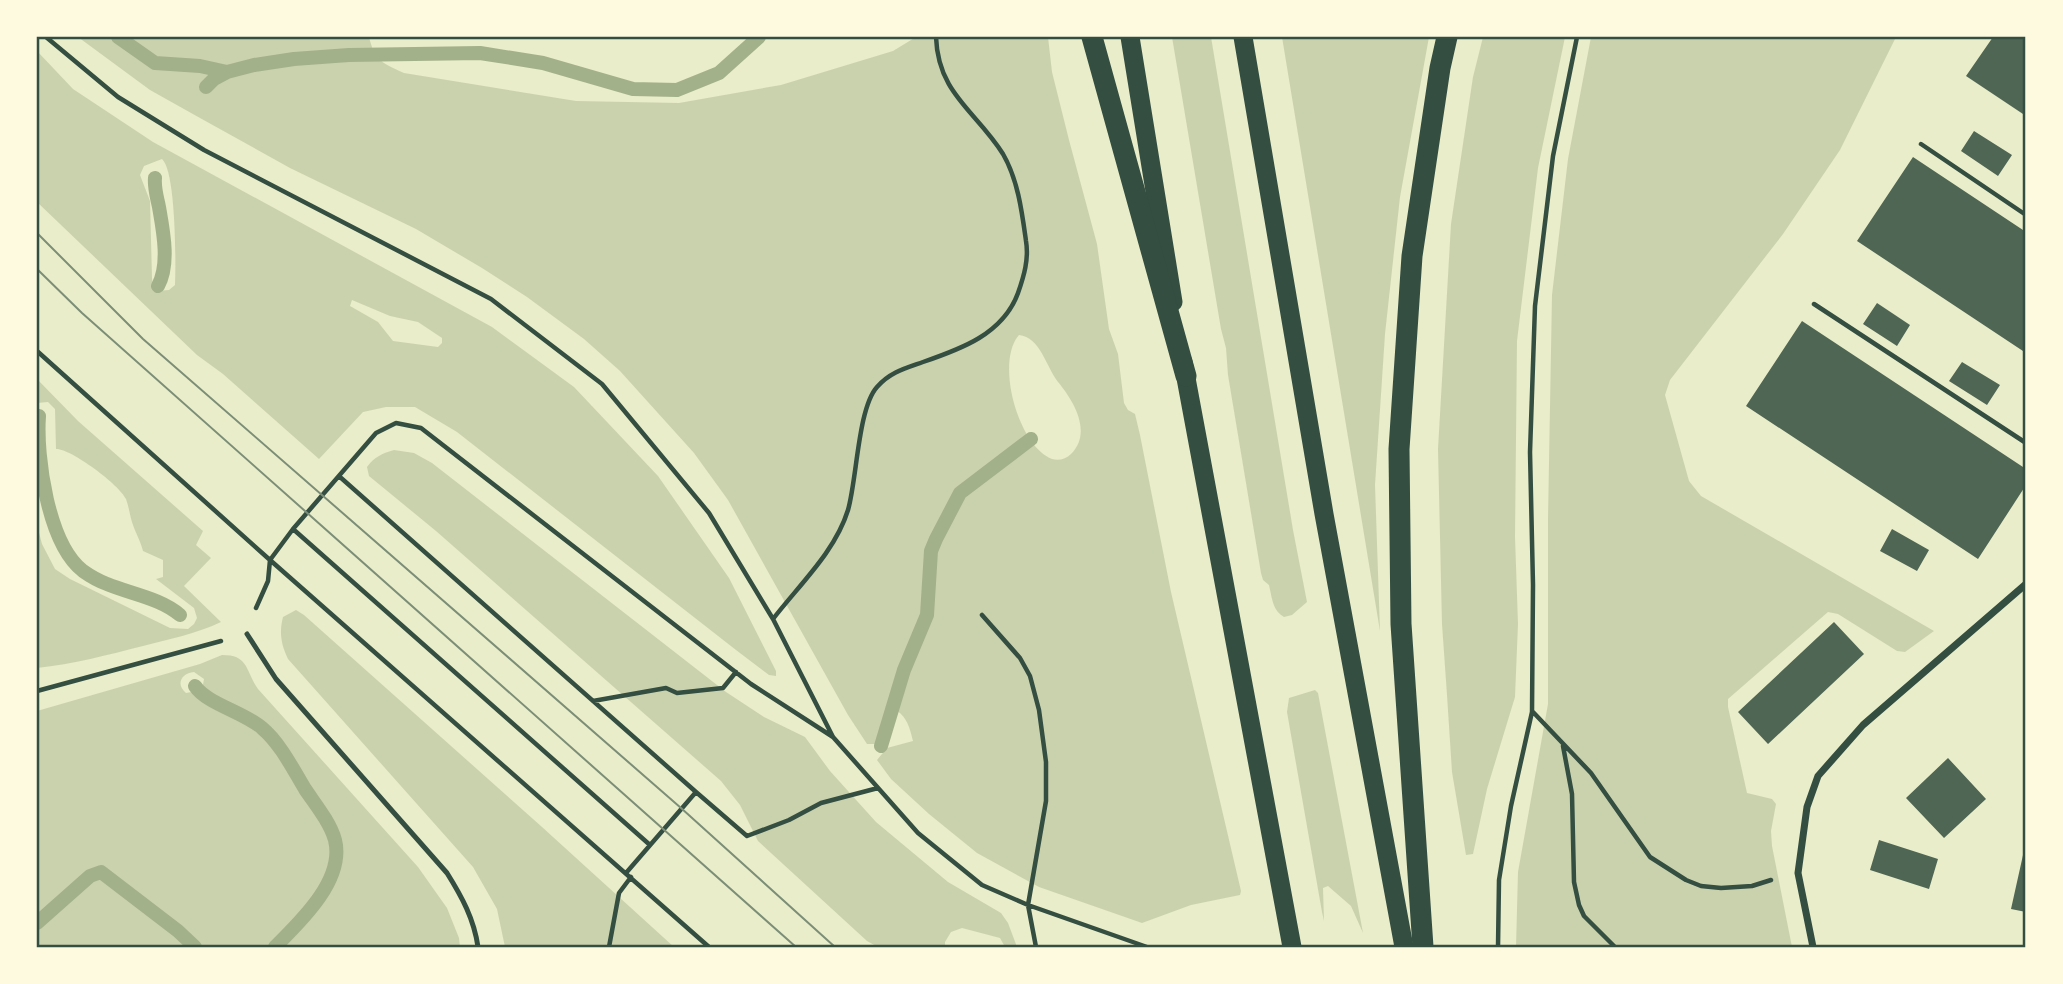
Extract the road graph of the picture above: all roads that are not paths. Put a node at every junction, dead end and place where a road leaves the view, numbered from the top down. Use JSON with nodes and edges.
{"nodes":[{"id":1,"x":1093,"y":37,"type":"edge"},
{"id":2,"x":1130,"y":37,"type":"edge"},
{"id":3,"x":1243,"y":37,"type":"edge"},
{"id":4,"x":1447,"y":37,"type":"edge"},
{"id":5,"x":1186,"y":376,"type":"junction"},
{"id":6,"x":2026,"y":584,"type":"edge"},
{"id":7,"x":247,"y":634,"type":"road end"},
{"id":8,"x":478,"y":947,"type":"edge"},
{"id":9,"x":1292,"y":947,"type":"edge"},
{"id":10,"x":1404,"y":947,"type":"edge"},
{"id":11,"x":1423,"y":947,"type":"edge"},
{"id":12,"x":1813,"y":947,"type":"edge"}],
"edges":[{"from":1,"to":5,"type":"highway"},
{"from":2,"to":5,"type":"highway"},
{"from":3,"to":10,"type":"highway"},
{"from":4,"to":11,"type":"highway"},
{"from":5,"to":9,"type":"highway"},
{"from":6,"to":12,"type":"street"},
{"from":7,"to":8,"type":"lane"}]}
